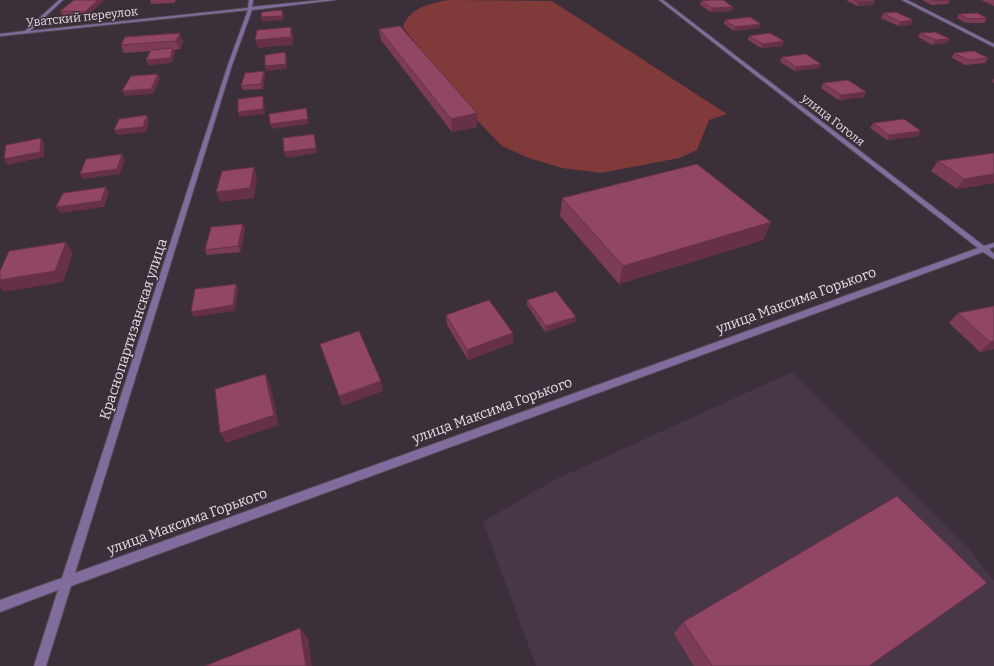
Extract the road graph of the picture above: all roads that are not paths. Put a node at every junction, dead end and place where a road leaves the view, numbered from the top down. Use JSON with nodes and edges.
{"nodes":[{"id":1,"x":62,"y":0,"type":"edge"},
{"id":2,"x":251,"y":0,"type":"edge"},
{"id":3,"x":333,"y":0,"type":"edge"},
{"id":4,"x":661,"y":0,"type":"edge"},
{"id":5,"x":904,"y":0,"type":"edge"},
{"id":6,"x":250,"y":10,"type":"junction"},
{"id":7,"x":25,"y":33,"type":"junction"},
{"id":8,"x":0,"y":35,"type":"edge"},
{"id":9,"x":994,"y":46,"type":"edge"},
{"id":10,"x":994,"y":245,"type":"edge"},
{"id":11,"x":983,"y":248,"type":"junction"},
{"id":12,"x":994,"y":256,"type":"edge"},
{"id":13,"x":67,"y":581,"type":"junction"},
{"id":14,"x":0,"y":606,"type":"edge"},
{"id":15,"x":40,"y":666,"type":"edge"}],
"edges":[{"from":1,"to":7,"type":"street"},
{"from":2,"to":6,"type":"street","name":"Краснопартизанская улица"},
{"from":3,"to":6,"type":"street","name":"Уватский переулок"},
{"from":4,"to":11,"type":"street","name":"улица Гоголя"},
{"from":5,"to":9,"type":"street"},
{"from":6,"to":7,"type":"street","name":"Уватский переулок"},
{"from":6,"to":13,"type":"street","name":"Краснопартизанская улица"},
{"from":7,"to":8,"type":"street","name":"Уватский переулок"},
{"from":10,"to":11,"type":"street","name":"улица Максима Горького"},
{"from":11,"to":12,"type":"street","name":"улица Гоголя"},
{"from":11,"to":13,"type":"street","name":"улица Максима Горького"},
{"from":13,"to":14,"type":"street","name":"улица Максима Горького"},
{"from":13,"to":15,"type":"street","name":"Краснопартизанская улица"}]}
